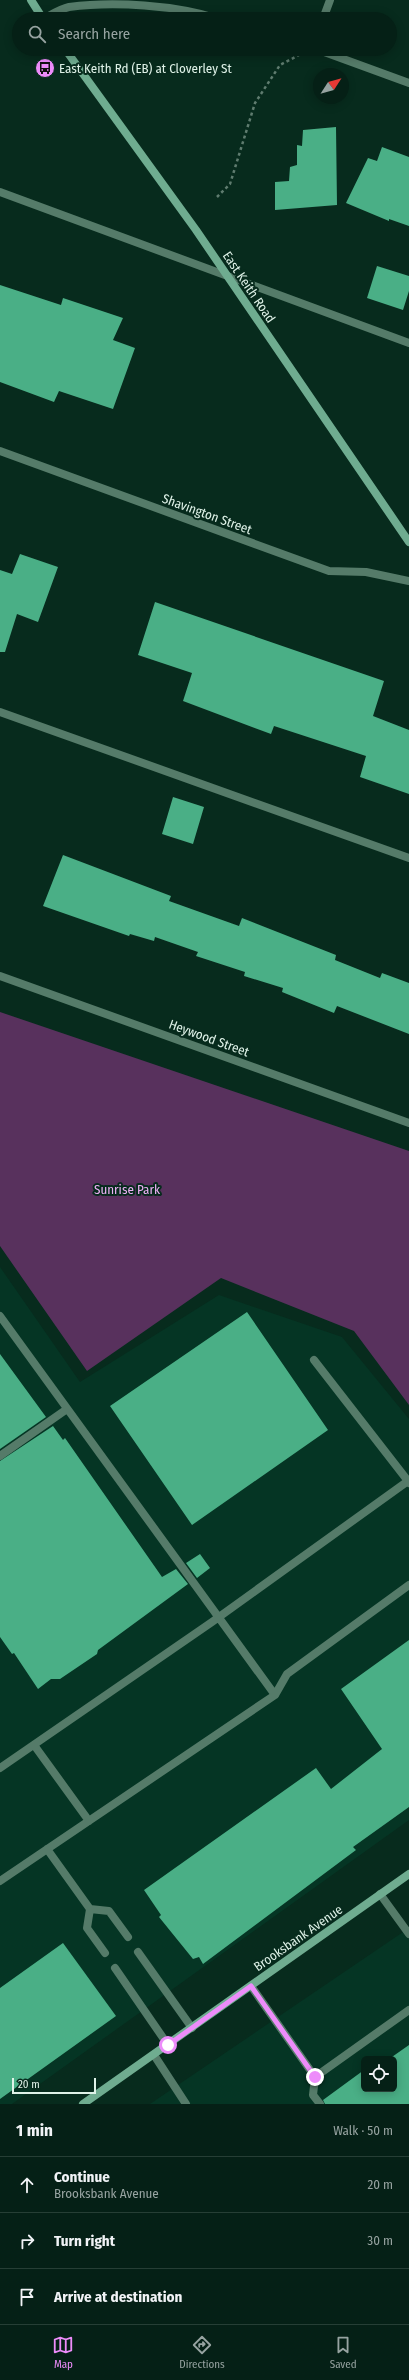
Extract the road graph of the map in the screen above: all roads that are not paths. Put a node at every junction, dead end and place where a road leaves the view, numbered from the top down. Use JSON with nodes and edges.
{"nodes":[{"id":1,"x":31,"y":0,"type":"edge"},
{"id":2,"x":330,"y":0,"type":"edge"},
{"id":3,"x":39,"y":12,"type":"edge"},
{"id":4,"x":57,"y":12,"type":"edge"},
{"id":5,"x":197,"y":12,"type":"edge"},
{"id":6,"x":326,"y":12,"type":"edge"},
{"id":7,"x":70,"y":56,"type":"edge"},
{"id":8,"x":335,"y":56,"type":"edge"},
{"id":9,"x":409,"y":83,"type":"edge"},
{"id":10,"x":0,"y":192,"type":"edge"},
{"id":11,"x":225,"y":273,"type":"junction"},
{"id":12,"x":409,"y":343,"type":"edge"},
{"id":13,"x":0,"y":451,"type":"edge"},
{"id":14,"x":409,"y":542,"type":"edge"},
{"id":15,"x":409,"y":581,"type":"edge"},
{"id":16,"x":0,"y":712,"type":"edge"},
{"id":17,"x":409,"y":858,"type":"edge"},
{"id":18,"x":0,"y":976,"type":"edge"},
{"id":19,"x":409,"y":1123,"type":"edge"},
{"id":20,"x":0,"y":1316,"type":"edge"},
{"id":21,"x":314,"y":1360,"type":"dead end"},
{"id":22,"x":67,"y":1409,"type":"junction"},
{"id":23,"x":0,"y":1456,"type":"edge"},
{"id":24,"x":408,"y":1482,"type":"edge"},
{"id":25,"x":409,"y":1585,"type":"edge"},
{"id":26,"x":218,"y":1618,"type":"junction"},
{"id":27,"x":275,"y":1695,"type":"junction"},
{"id":28,"x":34,"y":1745,"type":"junction"},
{"id":29,"x":0,"y":1768,"type":"edge"},
{"id":30,"x":89,"y":1821,"type":"junction"},
{"id":31,"x":47,"y":1849,"type":"junction"},
{"id":32,"x":409,"y":1874,"type":"edge"},
{"id":33,"x":0,"y":1881,"type":"edge"},
{"id":34,"x":380,"y":1894,"type":"junction"},
{"id":35,"x":90,"y":1909,"type":"junction"},
{"id":36,"x":409,"y":1934,"type":"edge"},
{"id":37,"x":128,"y":1938,"type":"dead end"},
{"id":38,"x":138,"y":1952,"type":"dead end"},
{"id":39,"x":105,"y":1953,"type":"dead end"},
{"id":40,"x":114,"y":1968,"type":"dead end"},
{"id":41,"x":251,"y":1986,"type":"junction"},
{"id":42,"x":409,"y":2010,"type":"edge"},
{"id":43,"x":192,"y":2028,"type":"junction"},
{"id":44,"x":168,"y":2045,"type":"junction"},
{"id":45,"x":154,"y":2054,"type":"junction"},
{"id":46,"x":315,"y":2077,"type":"junction"},
{"id":47,"x":83,"y":2104,"type":"edge"},
{"id":48,"x":186,"y":2104,"type":"edge"},
{"id":49,"x":320,"y":2104,"type":"edge"}],
"edges":[{"from":1,"to":3,"type":"main road"},
{"from":2,"to":6,"type":"street"},
{"from":4,"to":5,"type":"street"},
{"from":7,"to":11,"type":"main road","name":"East Keith Road"},
{"from":8,"to":9,"type":"street"},
{"from":10,"to":11,"type":"street"},
{"from":11,"to":12,"type":"street"},
{"from":11,"to":14,"type":"main road","name":"East Keith Road"},
{"from":13,"to":15,"type":"street","name":"Shavington Street"},
{"from":16,"to":17,"type":"street"},
{"from":18,"to":19,"type":"street","name":"Heywood Street"},
{"from":20,"to":22,"type":"street"},
{"from":21,"to":24,"type":"street"},
{"from":22,"to":23,"type":"street"},
{"from":22,"to":26,"type":"street"},
{"from":24,"to":26,"type":"street"},
{"from":25,"to":27,"type":"street"},
{"from":26,"to":27,"type":"street"},
{"from":26,"to":28,"type":"street"},
{"from":27,"to":30,"type":"street"},
{"from":28,"to":29,"type":"street"},
{"from":28,"to":30,"type":"street"},
{"from":30,"to":31,"type":"street"},
{"from":31,"to":33,"type":"street"},
{"from":31,"to":35,"type":"street"},
{"from":32,"to":34,"type":"main road","name":"Brooksbank Avenue"},
{"from":34,"to":36,"type":"street"},
{"from":34,"to":41,"type":"main road","name":"Brooksbank Avenue"},
{"from":35,"to":37,"type":"street"},
{"from":35,"to":39,"type":"street"},
{"from":38,"to":43,"type":"street"},
{"from":40,"to":44,"type":"street"},
{"from":41,"to":43,"type":"main road","name":"Brooksbank Avenue"},
{"from":41,"to":46,"type":"street"},
{"from":42,"to":46,"type":"street"},
{"from":43,"to":44,"type":"main road","name":"Brooksbank Avenue"},
{"from":44,"to":45,"type":"main road","name":"Brooksbank Avenue"},
{"from":45,"to":47,"type":"main road","name":"Brooksbank Avenue"},
{"from":45,"to":48,"type":"street"},
{"from":46,"to":49,"type":"street"}]}
